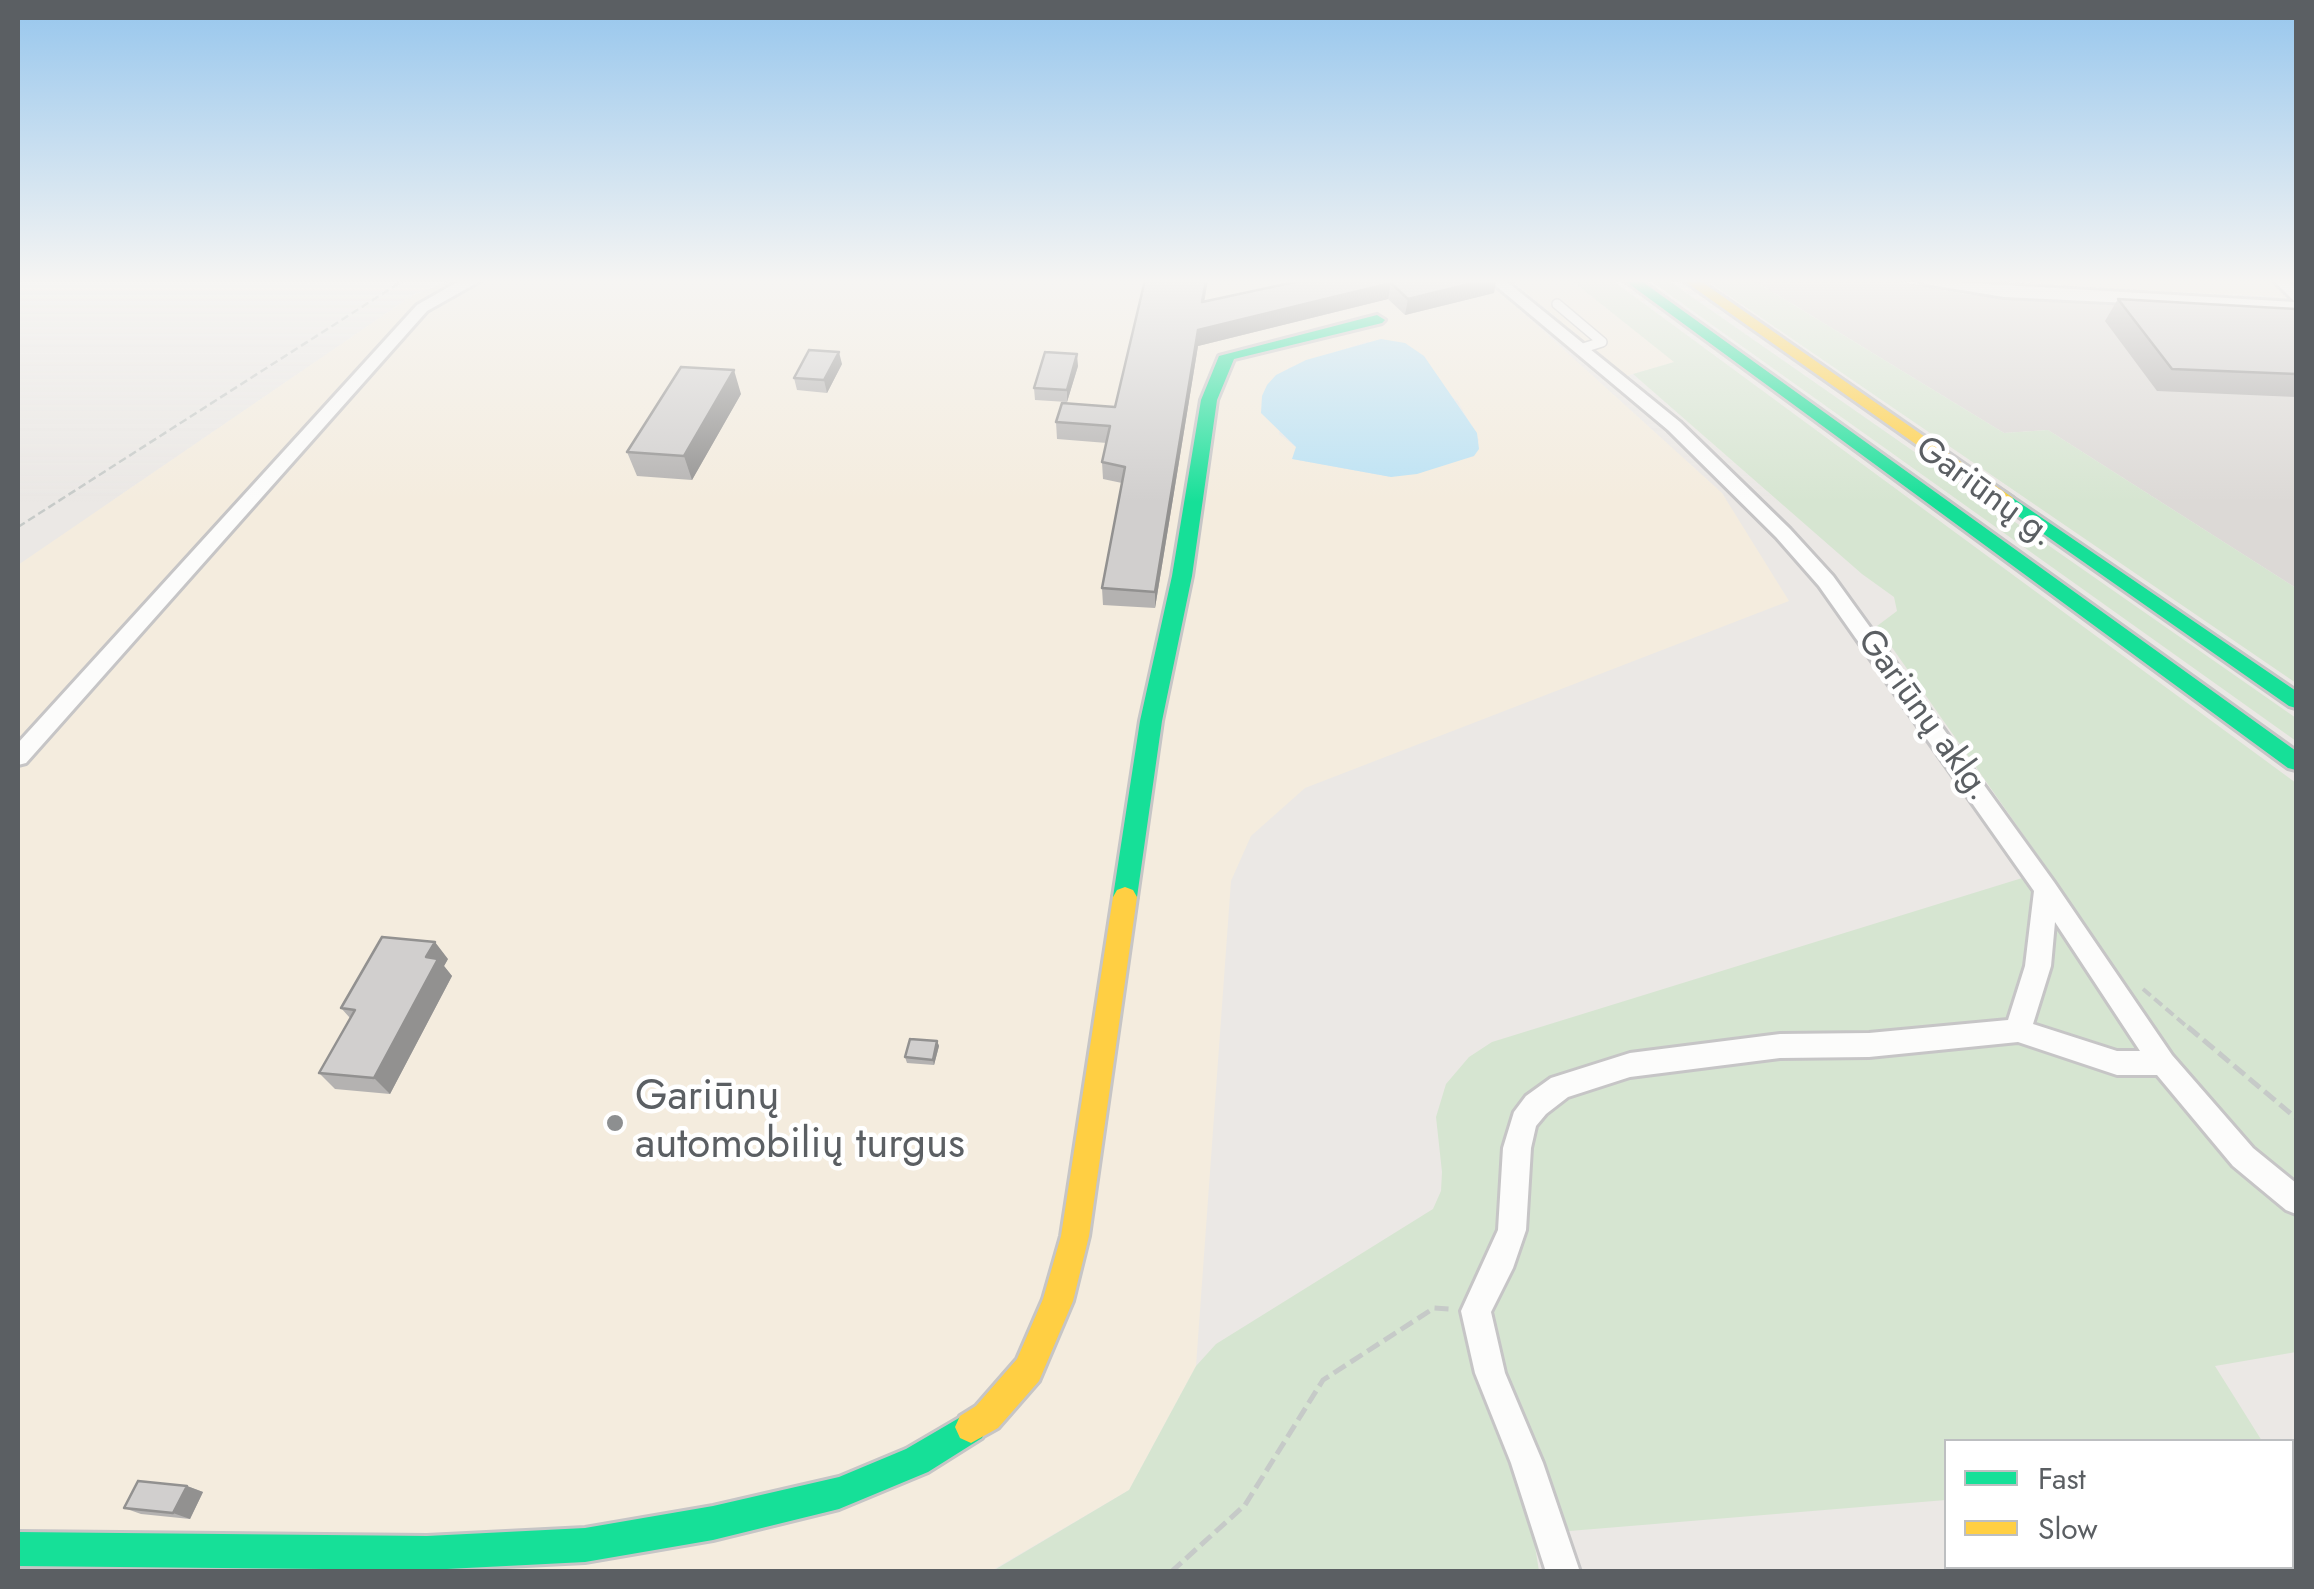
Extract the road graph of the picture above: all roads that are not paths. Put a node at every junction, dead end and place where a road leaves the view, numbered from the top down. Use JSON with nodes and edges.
{"nodes":[{"id":1,"x":381,"y":354,"type":"edge"},
{"id":2,"x":1236,"y":354,"type":"edge"},
{"id":3,"x":1586,"y":354,"type":"edge"},
{"id":4,"x":1732,"y":354,"type":"edge"},
{"id":5,"x":1797,"y":354,"type":"edge"},
{"id":6,"x":2296,"y":701,"type":"edge"},
{"id":7,"x":18,"y":758,"type":"edge"},
{"id":8,"x":2296,"y":762,"type":"edge"},
{"id":9,"x":2046,"y":888,"type":"junction"},
{"id":10,"x":2018,"y":1030,"type":"junction"},
{"id":11,"x":2164,"y":1063,"type":"junction"},
{"id":12,"x":2296,"y":1200,"type":"edge"},
{"id":13,"x":18,"y":1550,"type":"edge"},
{"id":14,"x":1564,"y":1572,"type":"edge"}],
"edges":[{"from":1,"to":7,"type":"street"},
{"from":2,"to":13,"type":"main road"},
{"from":3,"to":9,"type":"street","name":"Gariūnų aklg."},
{"from":4,"to":8,"type":"main road","name":"Gariūnų g."},
{"from":5,"to":6,"type":"main road","name":"Gariūnų g."},
{"from":9,"to":10,"type":"street"},
{"from":9,"to":11,"type":"street","name":"Gariūnų aklg."},
{"from":10,"to":11,"type":"street"},
{"from":10,"to":14,"type":"street"},
{"from":11,"to":12,"type":"street","name":"Gariūnų aklg."}]}
